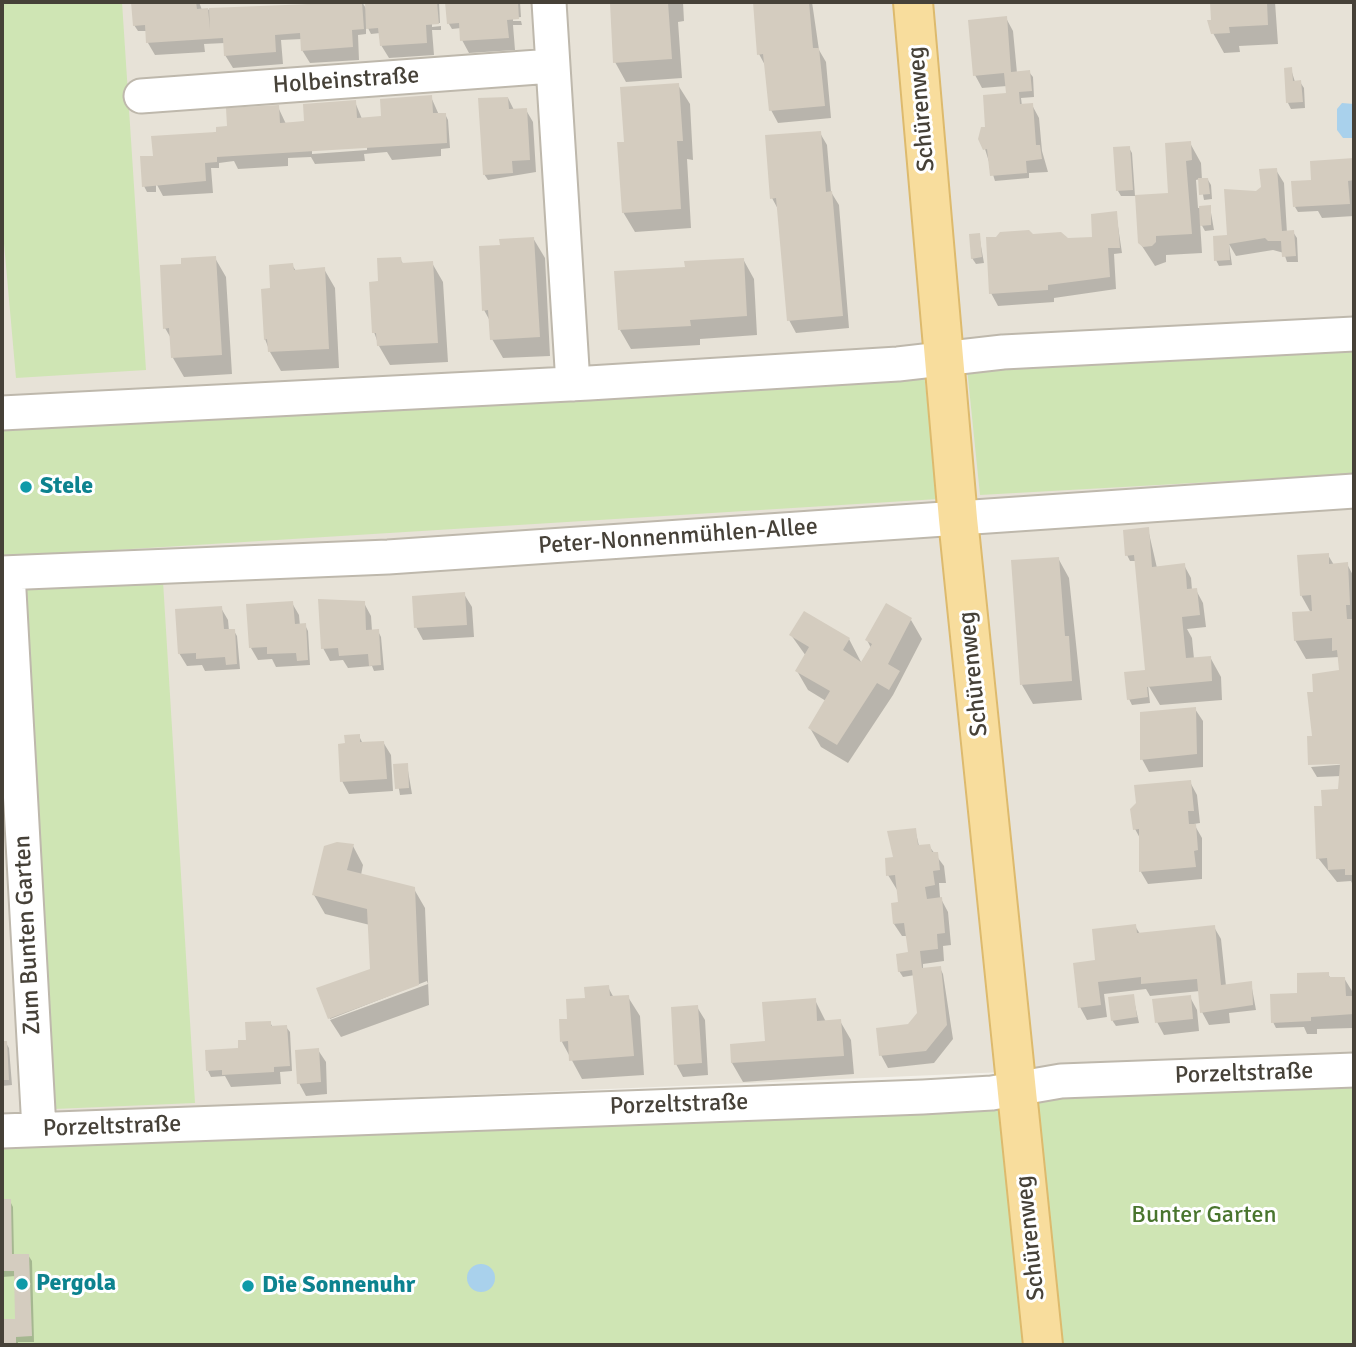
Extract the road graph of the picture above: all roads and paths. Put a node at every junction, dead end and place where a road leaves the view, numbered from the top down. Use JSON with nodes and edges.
{"nodes":[{"id":1,"x":549,"y":2,"type":"edge"},
{"id":2,"x":913,"y":2,"type":"edge"},
{"id":3,"x":552,"y":66,"type":"junction"},
{"id":4,"x":141,"y":96,"type":"dead end"},
{"id":5,"x":1354,"y":334,"type":"edge"},
{"id":6,"x":946,"y":359,"type":"junction"},
{"id":7,"x":573,"y":384,"type":"junction"},
{"id":8,"x":2,"y":405,"type":"edge"},
{"id":9,"x":1354,"y":491,"type":"edge"},
{"id":10,"x":958,"y":519,"type":"junction"},
{"id":11,"x":5,"y":573,"type":"edge"},
{"id":12,"x":1354,"y":1070,"type":"edge"},
{"id":13,"x":1016,"y":1087,"type":"junction"},
{"id":14,"x":39,"y":1129,"type":"junction"},
{"id":15,"x":2,"y":1131,"type":"edge"},
{"id":16,"x":1042,"y":1345,"type":"edge"}],
"edges":[{"from":1,"to":3,"type":"street"},
{"from":2,"to":6,"type":"main road","name":"Schürenweg"},
{"from":3,"to":4,"type":"street","name":"Holbeinstraße"},
{"from":3,"to":7,"type":"street"},
{"from":5,"to":6,"type":"street"},
{"from":6,"to":7,"type":"street"},
{"from":6,"to":10,"type":"main road","name":"Schürenweg"},
{"from":7,"to":8,"type":"street"},
{"from":9,"to":10,"type":"street","name":"Peter-Nonnenmühlen-Allee"},
{"from":10,"to":11,"type":"street","name":"Peter-Nonnenmühlen-Allee"},
{"from":10,"to":13,"type":"main road","name":"Schürenweg"},
{"from":11,"to":14,"type":"street","name":"Zum Bunten Garten"},
{"from":12,"to":13,"type":"street","name":"Porzeltstraße"},
{"from":13,"to":14,"type":"street","name":"Porzeltstraße"},
{"from":13,"to":16,"type":"main road","name":"Schürenweg"},
{"from":14,"to":15,"type":"street","name":"Porzeltstraße"}]}
